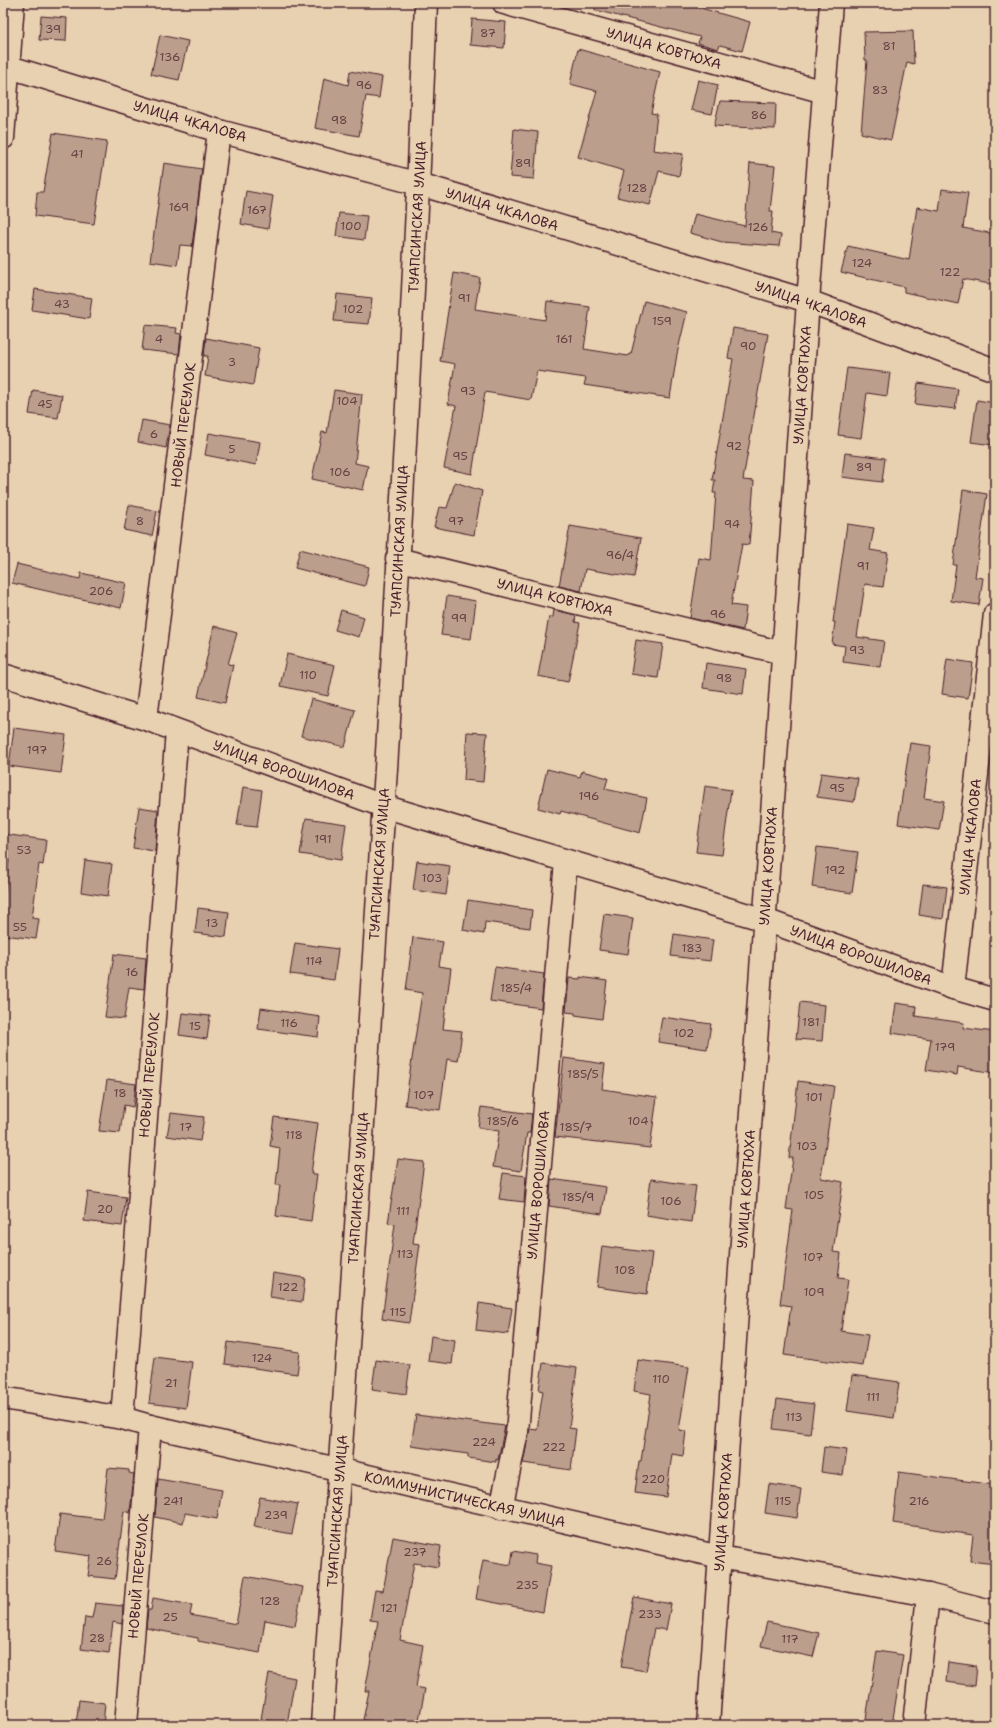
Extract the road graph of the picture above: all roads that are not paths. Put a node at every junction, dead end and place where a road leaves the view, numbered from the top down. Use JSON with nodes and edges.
{"nodes":[{"id":1,"x":13,"y":3,"type":"edge"},
{"id":2,"x":426,"y":3,"type":"edge"},
{"id":3,"x":504,"y":3,"type":"edge"},
{"id":4,"x":831,"y":3,"type":"edge"},
{"id":5,"x":5,"y":65,"type":"edge"},
{"id":6,"x":824,"y":92,"type":"junction"},
{"id":7,"x":220,"y":131,"type":"junction"},
{"id":8,"x":3,"y":138,"type":"edge"},
{"id":9,"x":419,"y":184,"type":"junction"},
{"id":10,"x":808,"y":301,"type":"junction"},
{"id":11,"x":995,"y":370,"type":"edge"},
{"id":12,"x":398,"y":558,"type":"junction"},
{"id":13,"x":995,"y":614,"type":"edge"},
{"id":14,"x":783,"y":653,"type":"junction"},
{"id":15,"x":3,"y":675,"type":"edge"},
{"id":16,"x":146,"y":718,"type":"junction"},
{"id":17,"x":177,"y":731,"type":"junction"},
{"id":18,"x":383,"y":806,"type":"junction"},
{"id":19,"x":566,"y":860,"type":"junction"},
{"id":20,"x":765,"y":920,"type":"junction"},
{"id":21,"x":953,"y":988,"type":"junction"},
{"id":22,"x":995,"y":1000,"type":"edge"},
{"id":23,"x":3,"y":1398,"type":"edge"},
{"id":24,"x":122,"y":1418,"type":"junction"},
{"id":25,"x":150,"y":1426,"type":"junction"},
{"id":26,"x":340,"y":1470,"type":"junction"},
{"id":27,"x":501,"y":1508,"type":"junction"},
{"id":28,"x":720,"y":1557,"type":"junction"},
{"id":29,"x":928,"y":1595,"type":"junction"},
{"id":30,"x":995,"y":1612,"type":"edge"},
{"id":31,"x":126,"y":1725,"type":"edge"},
{"id":32,"x":322,"y":1725,"type":"edge"},
{"id":33,"x":708,"y":1725,"type":"edge"},
{"id":34,"x":914,"y":1725,"type":"edge"}],
"edges":[{"from":1,"to":5,"type":"street"},
{"from":2,"to":9,"type":"street","name":"ТУАПСИНСКАЯ УЛИЦА"},
{"from":3,"to":6,"type":"street","name":"УЛИЦА КОВТЮХА"},
{"from":4,"to":6,"type":"street","name":"УЛИЦА КОВТЮХА"},
{"from":5,"to":7,"type":"street","name":"УЛИЦА ЧКАЛОВА"},
{"from":5,"to":8,"type":"street"},
{"from":6,"to":10,"type":"street","name":"УЛИЦА КОВТЮХА"},
{"from":7,"to":9,"type":"street","name":"УЛИЦА ЧКАЛОВА"},
{"from":7,"to":16,"type":"street","name":"НОВЫЙ ПЕРЕУЛОК"},
{"from":9,"to":10,"type":"street","name":"УЛИЦА ЧКАЛОВА"},
{"from":9,"to":12,"type":"street","name":"ТУАПСИНСКАЯ УЛИЦА"},
{"from":10,"to":11,"type":"street","name":"УЛИЦА ЧКАЛОВА"},
{"from":10,"to":14,"type":"street","name":"УЛИЦА КОВТЮХА"},
{"from":12,"to":14,"type":"street","name":"УЛИЦА КОВТЮХА"},
{"from":12,"to":18,"type":"street","name":"ТУАПСИНСКАЯ УЛИЦА"},
{"from":13,"to":21,"type":"street","name":"УЛИЦА ЧКАЛОВА"},
{"from":14,"to":20,"type":"street","name":"УЛИЦА КОВТЮХА"},
{"from":15,"to":16,"type":"street","name":"УЛИЦА ВОРОШИЛОВА"},
{"from":16,"to":17,"type":"street","name":"УЛИЦА ВОРОШИЛОВА"},
{"from":17,"to":18,"type":"street","name":"УЛИЦА ВОРОШИЛОВА"},
{"from":17,"to":24,"type":"street","name":"НОВЫЙ ПЕРЕУЛОК"},
{"from":18,"to":19,"type":"street","name":"УЛИЦА ВОРОШИЛОВА"},
{"from":18,"to":26,"type":"street","name":"ТУАПСИНСКАЯ УЛИЦА"},
{"from":19,"to":20,"type":"street","name":"УЛИЦА ВОРОШИЛОВА"},
{"from":19,"to":27,"type":"street","name":"УЛИЦА ВОРОШИЛОВА"},
{"from":20,"to":21,"type":"street","name":"УЛИЦА ВОРОШИЛОВА"},
{"from":20,"to":28,"type":"street","name":"УЛИЦА КОВТЮХА"},
{"from":21,"to":22,"type":"street","name":"УЛИЦА ВОРОШИЛОВА"},
{"from":23,"to":24,"type":"street","name":"КОММУНИСТИЧЕСКАЯ УЛИЦА"},
{"from":24,"to":25,"type":"street","name":"КОММУНИСТИЧЕСКАЯ УЛИЦА"},
{"from":25,"to":26,"type":"street","name":"КОММУНИСТИЧЕСКАЯ УЛИЦА"},
{"from":25,"to":31,"type":"street","name":"НОВЫЙ ПЕРЕУЛОК"},
{"from":26,"to":27,"type":"street","name":"КОММУНИСТИЧЕСКАЯ УЛИЦА"},
{"from":26,"to":32,"type":"street","name":"ТУАПСИНСКАЯ УЛИЦА"},
{"from":27,"to":28,"type":"street","name":"КОММУНИСТИЧЕСКАЯ УЛИЦА"},
{"from":28,"to":29,"type":"street","name":"КОММУНИСТИЧЕСКАЯ УЛИЦА"},
{"from":28,"to":33,"type":"street","name":"УЛИЦА КОВТЮХА"},
{"from":29,"to":30,"type":"street","name":"КОММУНИСТИЧЕСКАЯ УЛИЦА"},
{"from":29,"to":34,"type":"street"}]}
